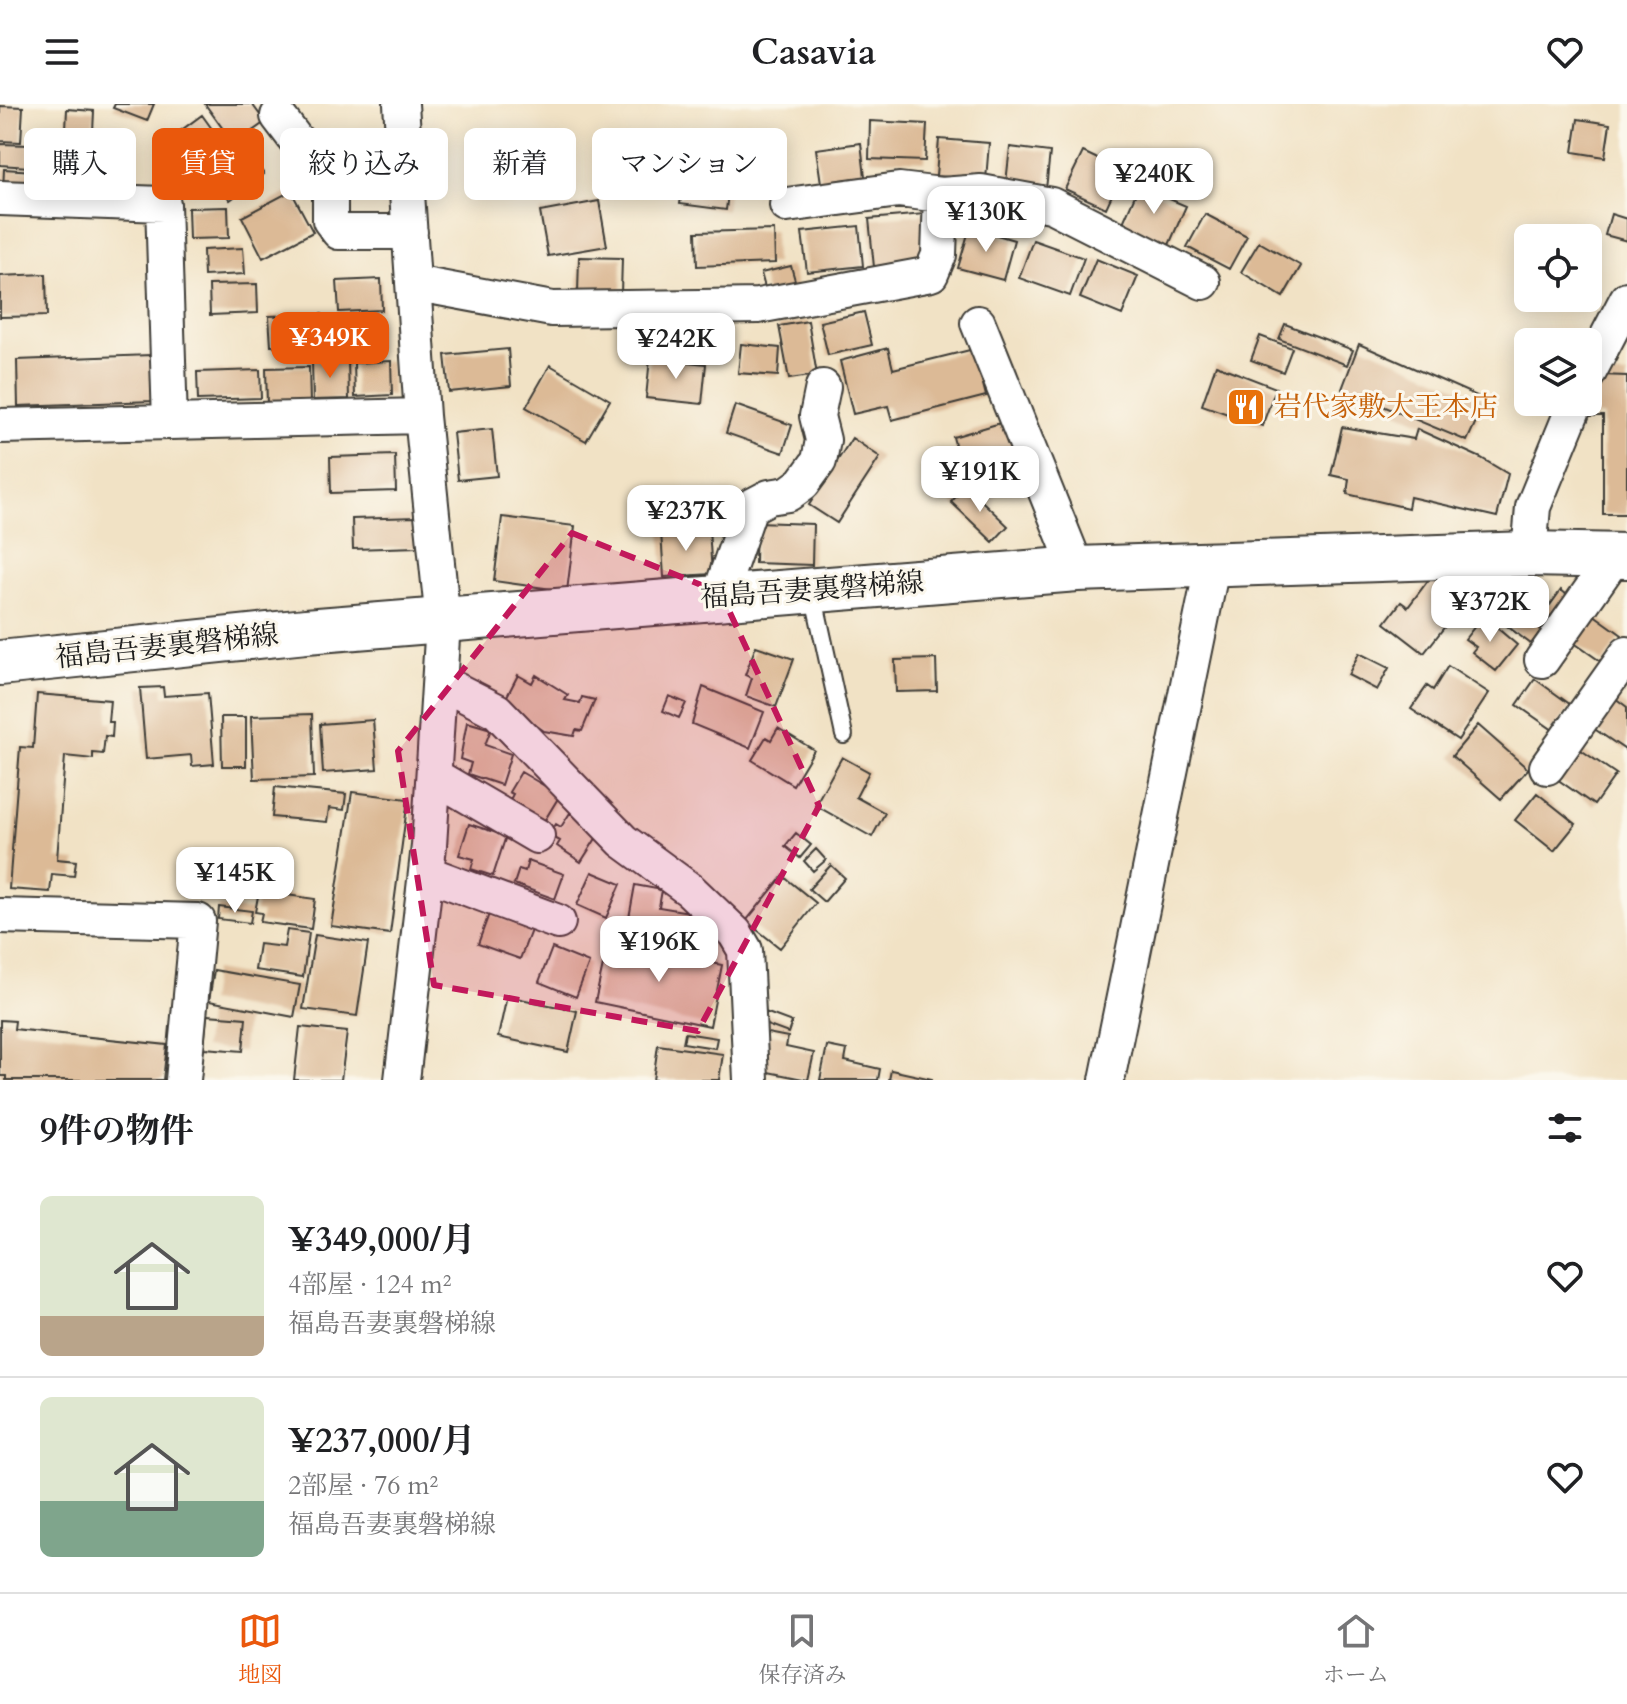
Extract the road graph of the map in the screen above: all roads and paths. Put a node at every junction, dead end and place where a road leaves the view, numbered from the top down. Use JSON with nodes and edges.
{"nodes":[{"id":1,"x":401,"y":104,"type":"edge"},
{"id":2,"x":278,"y":116,"type":"dead end"},
{"id":3,"x":941,"y":195,"type":"junction"},
{"id":4,"x":0,"y":198,"type":"edge"},
{"id":5,"x":787,"y":205,"type":"dead end"},
{"id":6,"x":410,"y":232,"type":"junction"},
{"id":7,"x":1203,"y":282,"type":"dead end"},
{"id":8,"x":413,"y":283,"type":"junction"},
{"id":9,"x":1627,"y":299,"type":"edge"},
{"id":10,"x":978,"y":323,"type":"dead end"},
{"id":11,"x":1602,"y":347,"type":"edge"},
{"id":12,"x":823,"y":387,"type":"dead end"},
{"id":13,"x":422,"y":416,"type":"junction"},
{"id":14,"x":1570,"y":416,"type":"edge"},
{"id":15,"x":170,"y":422,"type":"junction"},
{"id":16,"x":0,"y":426,"type":"edge"},
{"id":17,"x":1529,"y":554,"type":"junction"},
{"id":18,"x":1621,"y":556,"type":"edge"},
{"id":19,"x":1212,"y":567,"type":"junction"},
{"id":20,"x":1077,"y":569,"type":"junction"},
{"id":21,"x":813,"y":592,"type":"junction"},
{"id":22,"x":719,"y":597,"type":"junction"},
{"id":23,"x":443,"y":622,"type":"junction"},
{"id":24,"x":1627,"y":654,"type":"edge"},
{"id":25,"x":1542,"y":660,"type":"dead end"},
{"id":26,"x":0,"y":663,"type":"edge"},
{"id":27,"x":440,"y":682,"type":"junction"},
{"id":28,"x":844,"y":735,"type":"dead end"},
{"id":29,"x":1547,"y":767,"type":"dead end"},
{"id":30,"x":434,"y":776,"type":"junction"},
{"id":31,"x":537,"y":836,"type":"dead end"},
{"id":32,"x":426,"y":873,"type":"junction"},
{"id":33,"x":0,"y":916,"type":"edge"},
{"id":34,"x":558,"y":922,"type":"dead end"},
{"id":35,"x":183,"y":1080,"type":"edge"},
{"id":36,"x":402,"y":1080,"type":"edge"},
{"id":37,"x":751,"y":1080,"type":"edge"},
{"id":38,"x":1107,"y":1080,"type":"edge"}],
"edges":[{"from":1,"to":6,"type":"street"},
{"from":2,"to":6,"type":"street"},
{"from":3,"to":5,"type":"street"},
{"from":3,"to":7,"type":"street"},
{"from":3,"to":8,"type":"street"},
{"from":4,"to":15,"type":"street"},
{"from":6,"to":8,"type":"street"},
{"from":8,"to":13,"type":"street"},
{"from":9,"to":11,"type":"street"},
{"from":10,"to":20,"type":"street"},
{"from":12,"to":22,"type":"street"},
{"from":13,"to":15,"type":"street"},
{"from":13,"to":23,"type":"street"},
{"from":14,"to":17,"type":"street"},
{"from":15,"to":16,"type":"street"},
{"from":17,"to":18,"type":"main road","name":"福島吾妻裏磐梯線"},
{"from":17,"to":19,"type":"main road","name":"福島吾妻裏磐梯線"},
{"from":18,"to":25,"type":"street"},
{"from":19,"to":20,"type":"main road","name":"福島吾妻裏磐梯線"},
{"from":19,"to":38,"type":"street"},
{"from":20,"to":21,"type":"main road","name":"福島吾妻裏磐梯線"},
{"from":21,"to":22,"type":"main road","name":"福島吾妻裏磐梯線"},
{"from":21,"to":28,"type":"lane"},
{"from":22,"to":23,"type":"main road","name":"福島吾妻裏磐梯線"},
{"from":23,"to":26,"type":"main road","name":"福島吾妻裏磐梯線"},
{"from":23,"to":27,"type":"street"},
{"from":24,"to":29,"type":"street"},
{"from":27,"to":30,"type":"street"},
{"from":27,"to":37,"type":"street"},
{"from":30,"to":31,"type":"street"},
{"from":30,"to":32,"type":"street"},
{"from":32,"to":34,"type":"street"},
{"from":32,"to":36,"type":"street"},
{"from":33,"to":35,"type":"street"}]}
